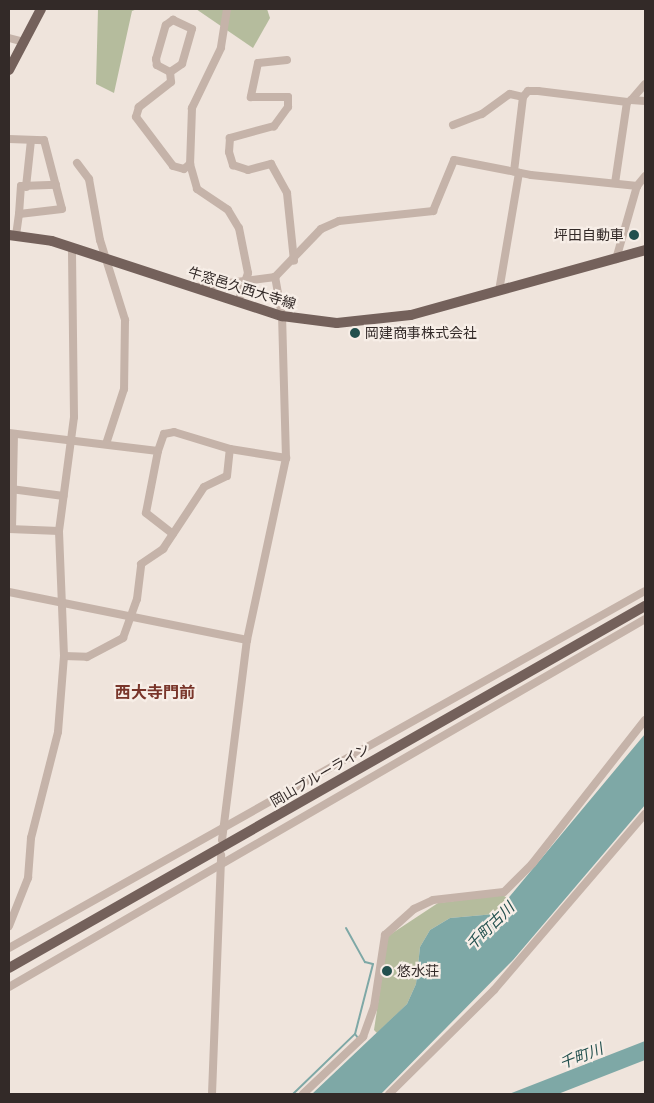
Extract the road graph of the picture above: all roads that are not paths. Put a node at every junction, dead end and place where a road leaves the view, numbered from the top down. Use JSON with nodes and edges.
{"nodes":[{"id":1,"x":41,"y":9,"type":"edge"},
{"id":2,"x":227,"y":9,"type":"edge"},
{"id":3,"x":9,"y":38,"type":"edge"},
{"id":4,"x":24,"y":42,"type":"junction"},
{"id":5,"x":287,"y":60,"type":"dead end"},
{"id":6,"x":9,"y":70,"type":"edge"},
{"id":7,"x":170,"y":72,"type":"junction"},
{"id":8,"x":645,"y":84,"type":"edge"},
{"id":9,"x":523,"y":97,"type":"junction"},
{"id":10,"x":630,"y":101,"type":"junction"},
{"id":11,"x":645,"y":101,"type":"edge"},
{"id":12,"x":453,"y":125,"type":"dead end"},
{"id":13,"x":9,"y":139,"type":"edge"},
{"id":14,"x":31,"y":140,"type":"junction"},
{"id":15,"x":77,"y":162,"type":"dead end"},
{"id":16,"x":190,"y":164,"type":"junction"},
{"id":17,"x":517,"y":172,"type":"junction"},
{"id":18,"x":645,"y":176,"type":"edge"},
{"id":19,"x":615,"y":183,"type":"junction"},
{"id":20,"x":56,"y":185,"type":"junction"},
{"id":21,"x":26,"y":187,"type":"junction"},
{"id":22,"x":636,"y":188,"type":"junction"},
{"id":23,"x":645,"y":190,"type":"edge"},
{"id":24,"x":19,"y":214,"type":"junction"},
{"id":25,"x":12,"y":235,"type":"edge"},
{"id":26,"x":72,"y":248,"type":"junction"},
{"id":27,"x":645,"y":250,"type":"edge"},
{"id":28,"x":616,"y":259,"type":"junction"},
{"id":29,"x":110,"y":260,"type":"junction"},
{"id":30,"x":294,"y":261,"type":"junction"},
{"id":31,"x":275,"y":277,"type":"junction"},
{"id":32,"x":246,"y":282,"type":"junction"},
{"id":33,"x":192,"y":288,"type":"junction"},
{"id":34,"x":499,"y":291,"type":"junction"},
{"id":35,"x":238,"y":302,"type":"junction"},
{"id":36,"x":282,"y":316,"type":"junction"},
{"id":37,"x":12,"y":433,"type":"edge"},
{"id":38,"x":72,"y":440,"type":"junction"},
{"id":39,"x":107,"y":441,"type":"junction"},
{"id":40,"x":230,"y":449,"type":"junction"},
{"id":41,"x":158,"y":451,"type":"junction"},
{"id":42,"x":286,"y":458,"type":"junction"},
{"id":43,"x":11,"y":488,"type":"junction"},
{"id":44,"x":64,"y":496,"type":"junction"},
{"id":45,"x":10,"y":529,"type":"edge"},
{"id":46,"x":59,"y":531,"type":"junction"},
{"id":47,"x":173,"y":534,"type":"junction"},
{"id":48,"x":645,"y":591,"type":"edge"},
{"id":49,"x":9,"y":592,"type":"edge"},
{"id":50,"x":64,"y":604,"type":"junction"},
{"id":51,"x":641,"y":610,"type":"edge"},
{"id":52,"x":130,"y":617,"type":"junction"},
{"id":53,"x":247,"y":640,"type":"junction"},
{"id":54,"x":64,"y":656,"type":"junction"},
{"id":55,"x":645,"y":720,"type":"edge"},
{"id":56,"x":645,"y":814,"type":"edge"},
{"id":57,"x":223,"y":828,"type":"junction"},
{"id":58,"x":222,"y":840,"type":"dead end"},
{"id":59,"x":221,"y":855,"type":"dead end"},
{"id":60,"x":221,"y":864,"type":"junction"},
{"id":61,"x":9,"y":926,"type":"edge"},
{"id":62,"x":9,"y":948,"type":"edge"},
{"id":63,"x":9,"y":968,"type":"edge"},
{"id":64,"x":9,"y":987,"type":"edge"},
{"id":65,"x":212,"y":1094,"type":"edge"},
{"id":66,"x":302,"y":1094,"type":"edge"},
{"id":67,"x":389,"y":1094,"type":"edge"}],
"edges":[{"from":1,"to":4,"type":"main road"},
{"from":2,"to":16,"type":"street"},
{"from":3,"to":4,"type":"street"},
{"from":4,"to":6,"type":"main road"},
{"from":5,"to":30,"type":"street"},
{"from":7,"to":7,"type":"street"},
{"from":7,"to":16,"type":"street"},
{"from":8,"to":10,"type":"street"},
{"from":9,"to":10,"type":"street"},
{"from":9,"to":12,"type":"street"},
{"from":9,"to":17,"type":"street"},
{"from":10,"to":11,"type":"street"},
{"from":10,"to":19,"type":"street"},
{"from":13,"to":14,"type":"street"},
{"from":14,"to":20,"type":"street"},
{"from":14,"to":21,"type":"street"},
{"from":15,"to":29,"type":"street"},
{"from":16,"to":32,"type":"street"},
{"from":17,"to":19,"type":"street"},
{"from":17,"to":30,"type":"street"},
{"from":17,"to":34,"type":"street"},
{"from":18,"to":22,"type":"street"},
{"from":19,"to":22,"type":"street"},
{"from":20,"to":21,"type":"street"},
{"from":20,"to":24,"type":"street"},
{"from":21,"to":24,"type":"street"},
{"from":22,"to":23,"type":"street"},
{"from":22,"to":28,"type":"street"},
{"from":24,"to":25,"type":"street"},
{"from":25,"to":26,"type":"main road","name":"牛窓邑久西大寺線"},
{"from":26,"to":29,"type":"main road","name":"牛窓邑久西大寺線"},
{"from":26,"to":38,"type":"street"},
{"from":27,"to":28,"type":"main road","name":"牛窓邑久西大寺線"},
{"from":28,"to":34,"type":"main road","name":"牛窓邑久西大寺線"},
{"from":29,"to":33,"type":"main road","name":"牛窓邑久西大寺線"},
{"from":29,"to":39,"type":"street"},
{"from":30,"to":31,"type":"street"},
{"from":31,"to":32,"type":"street"},
{"from":31,"to":36,"type":"street"},
{"from":32,"to":33,"type":"street"},
{"from":32,"to":35,"type":"street"},
{"from":33,"to":35,"type":"main road","name":"牛窓邑久西大寺線"},
{"from":34,"to":36,"type":"main road","name":"牛窓邑久西大寺線"},
{"from":35,"to":36,"type":"main road","name":"牛窓邑久西大寺線"},
{"from":36,"to":42,"type":"street"},
{"from":37,"to":38,"type":"street"},
{"from":37,"to":43,"type":"street"},
{"from":38,"to":39,"type":"street"},
{"from":38,"to":44,"type":"street"},
{"from":39,"to":41,"type":"street"},
{"from":40,"to":41,"type":"street"},
{"from":40,"to":42,"type":"street"},
{"from":40,"to":47,"type":"street"},
{"from":41,"to":47,"type":"street"},
{"from":42,"to":53,"type":"street"},
{"from":43,"to":44,"type":"street"},
{"from":43,"to":45,"type":"street"},
{"from":44,"to":46,"type":"street"},
{"from":45,"to":46,"type":"street"},
{"from":46,"to":50,"type":"street"},
{"from":47,"to":52,"type":"street"},
{"from":48,"to":51,"type":"street"},
{"from":49,"to":50,"type":"street"},
{"from":50,"to":52,"type":"street"},
{"from":50,"to":54,"type":"street"},
{"from":51,"to":57,"type":"street"},
{"from":51,"to":60,"type":"street"},
{"from":51,"to":63,"type":"main road","name":"岡山ブルーライン"},
{"from":52,"to":53,"type":"street"},
{"from":52,"to":54,"type":"street"},
{"from":53,"to":57,"type":"street"},
{"from":54,"to":61,"type":"street"},
{"from":55,"to":66,"type":"street"},
{"from":56,"to":67,"type":"street"},
{"from":57,"to":58,"type":"street"},
{"from":57,"to":62,"type":"street"},
{"from":59,"to":60,"type":"street"},
{"from":60,"to":64,"type":"street"},
{"from":60,"to":65,"type":"street"}]}
